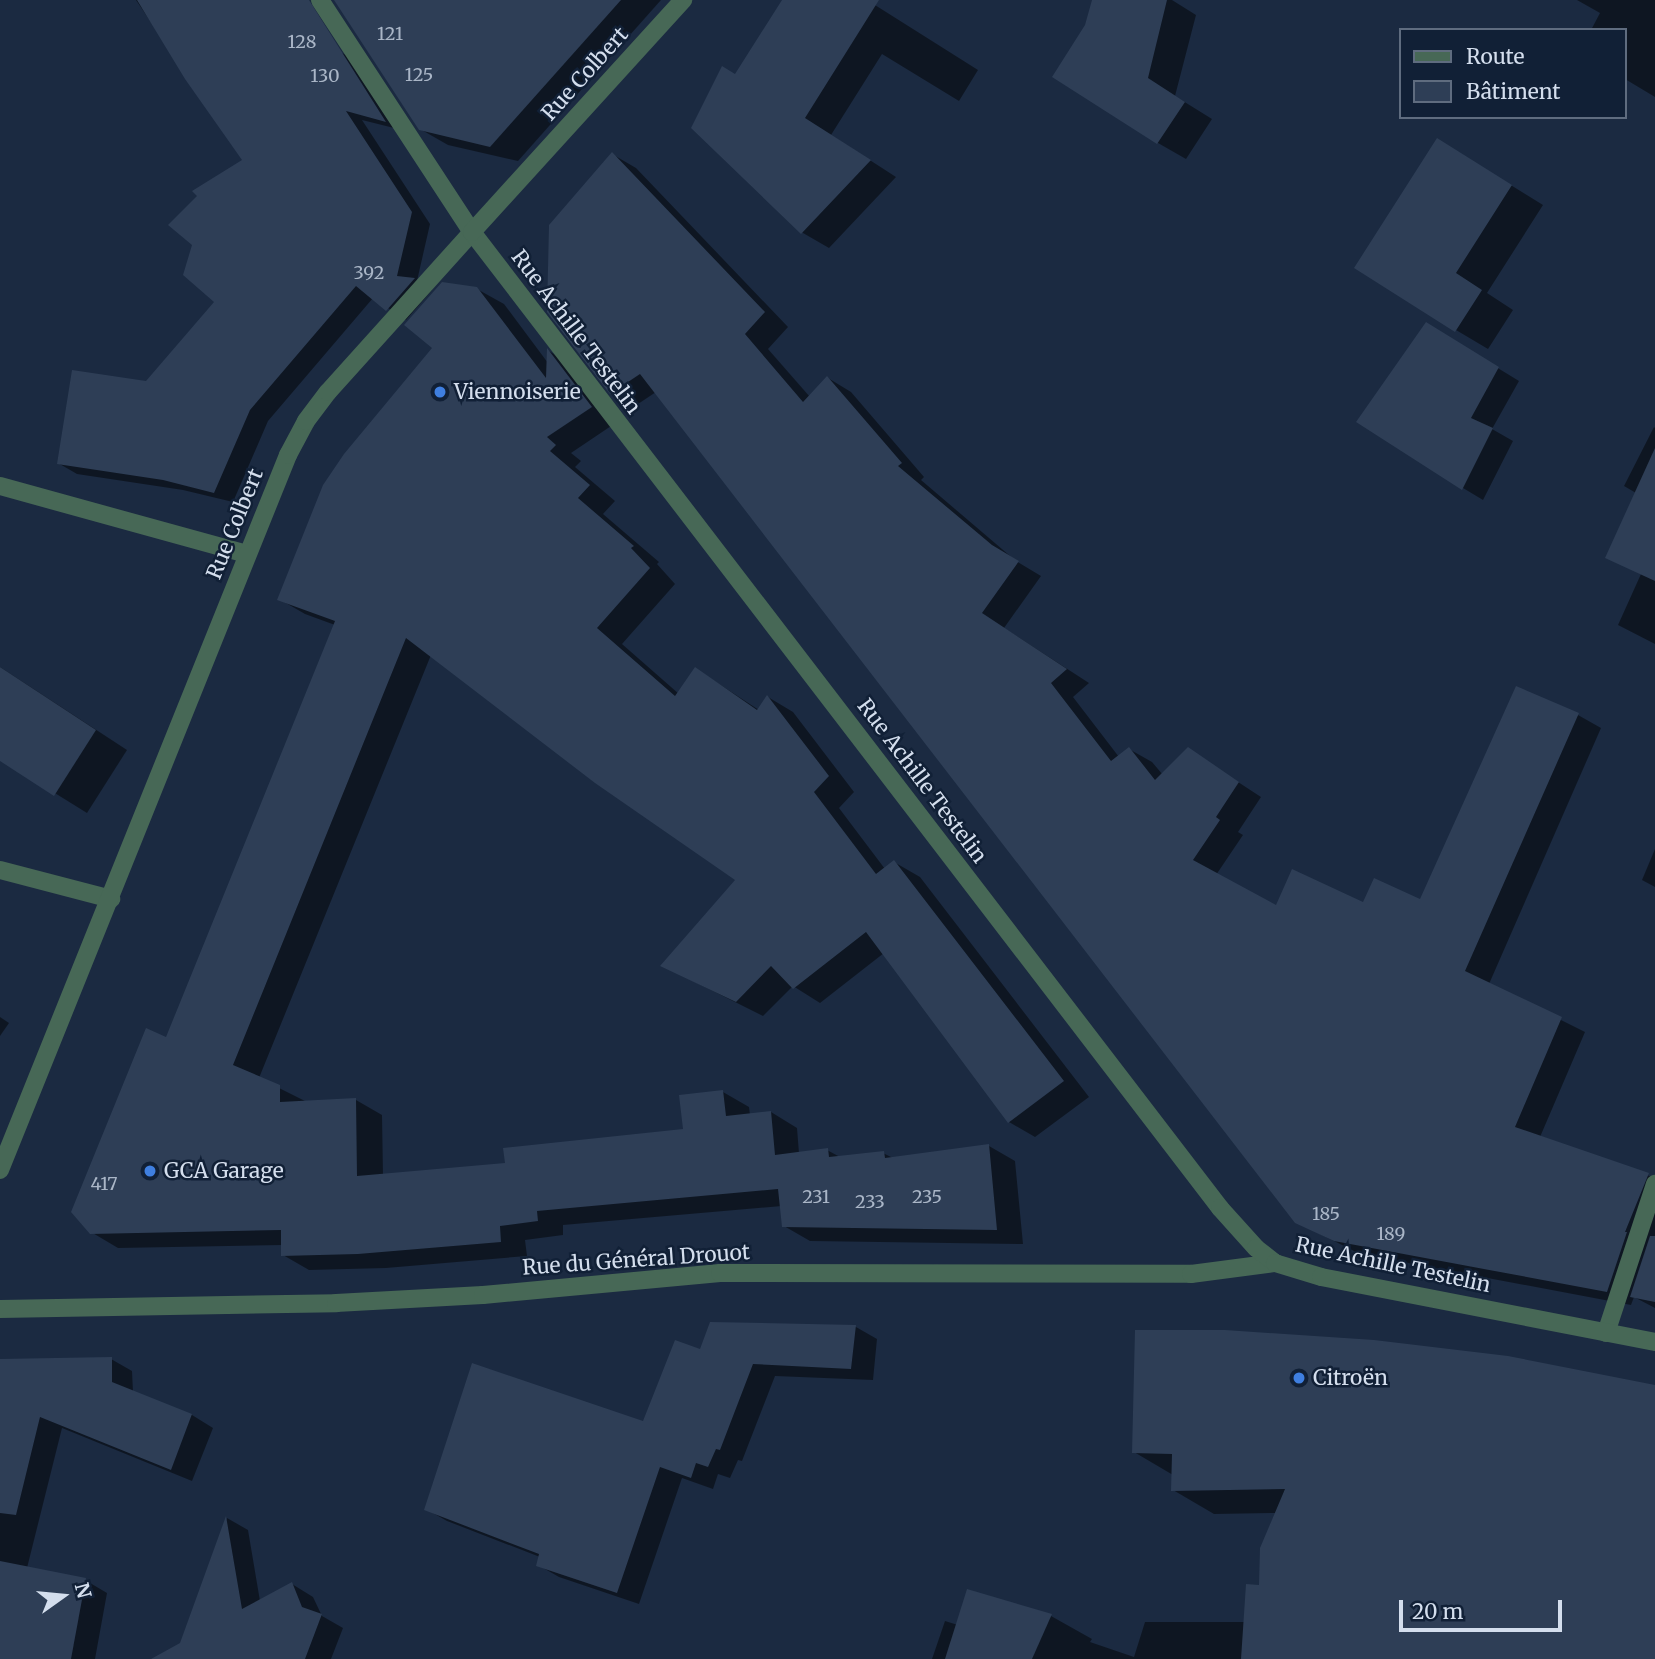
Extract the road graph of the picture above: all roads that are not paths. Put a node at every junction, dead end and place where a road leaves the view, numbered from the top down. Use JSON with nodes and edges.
{"nodes":[{"id":1,"x":320,"y":0,"type":"edge"},
{"id":2,"x":683,"y":0,"type":"edge"},
{"id":3,"x":472,"y":232,"type":"junction"},
{"id":4,"x":0,"y":486,"type":"edge"},
{"id":5,"x":247,"y":554,"type":"junction"},
{"id":6,"x":0,"y":870,"type":"edge"},
{"id":7,"x":111,"y":899,"type":"junction"},
{"id":8,"x":0,"y":1170,"type":"edge"},
{"id":9,"x":1655,"y":1184,"type":"edge"},
{"id":10,"x":1275,"y":1262,"type":"junction"},
{"id":11,"x":0,"y":1309,"type":"edge"},
{"id":12,"x":1606,"y":1333,"type":"junction"},
{"id":13,"x":1655,"y":1342,"type":"edge"}],
"edges":[{"from":1,"to":3,"type":"street","name":"Rue Achille Testelin"},
{"from":2,"to":3,"type":"street","name":"Rue Colbert"},
{"from":3,"to":5,"type":"street","name":"Rue Colbert"},
{"from":3,"to":10,"type":"street","name":"Rue Achille Testelin"},
{"from":4,"to":5,"type":"street"},
{"from":5,"to":7,"type":"street","name":"Rue Colbert"},
{"from":6,"to":7,"type":"street"},
{"from":7,"to":8,"type":"street","name":"Rue Colbert"},
{"from":9,"to":12,"type":"street"},
{"from":10,"to":11,"type":"street","name":"Rue du Général Drouot"},
{"from":10,"to":12,"type":"street","name":"Rue Achille Testelin"},
{"from":12,"to":13,"type":"street","name":"Rue Achille Testelin"}]}
